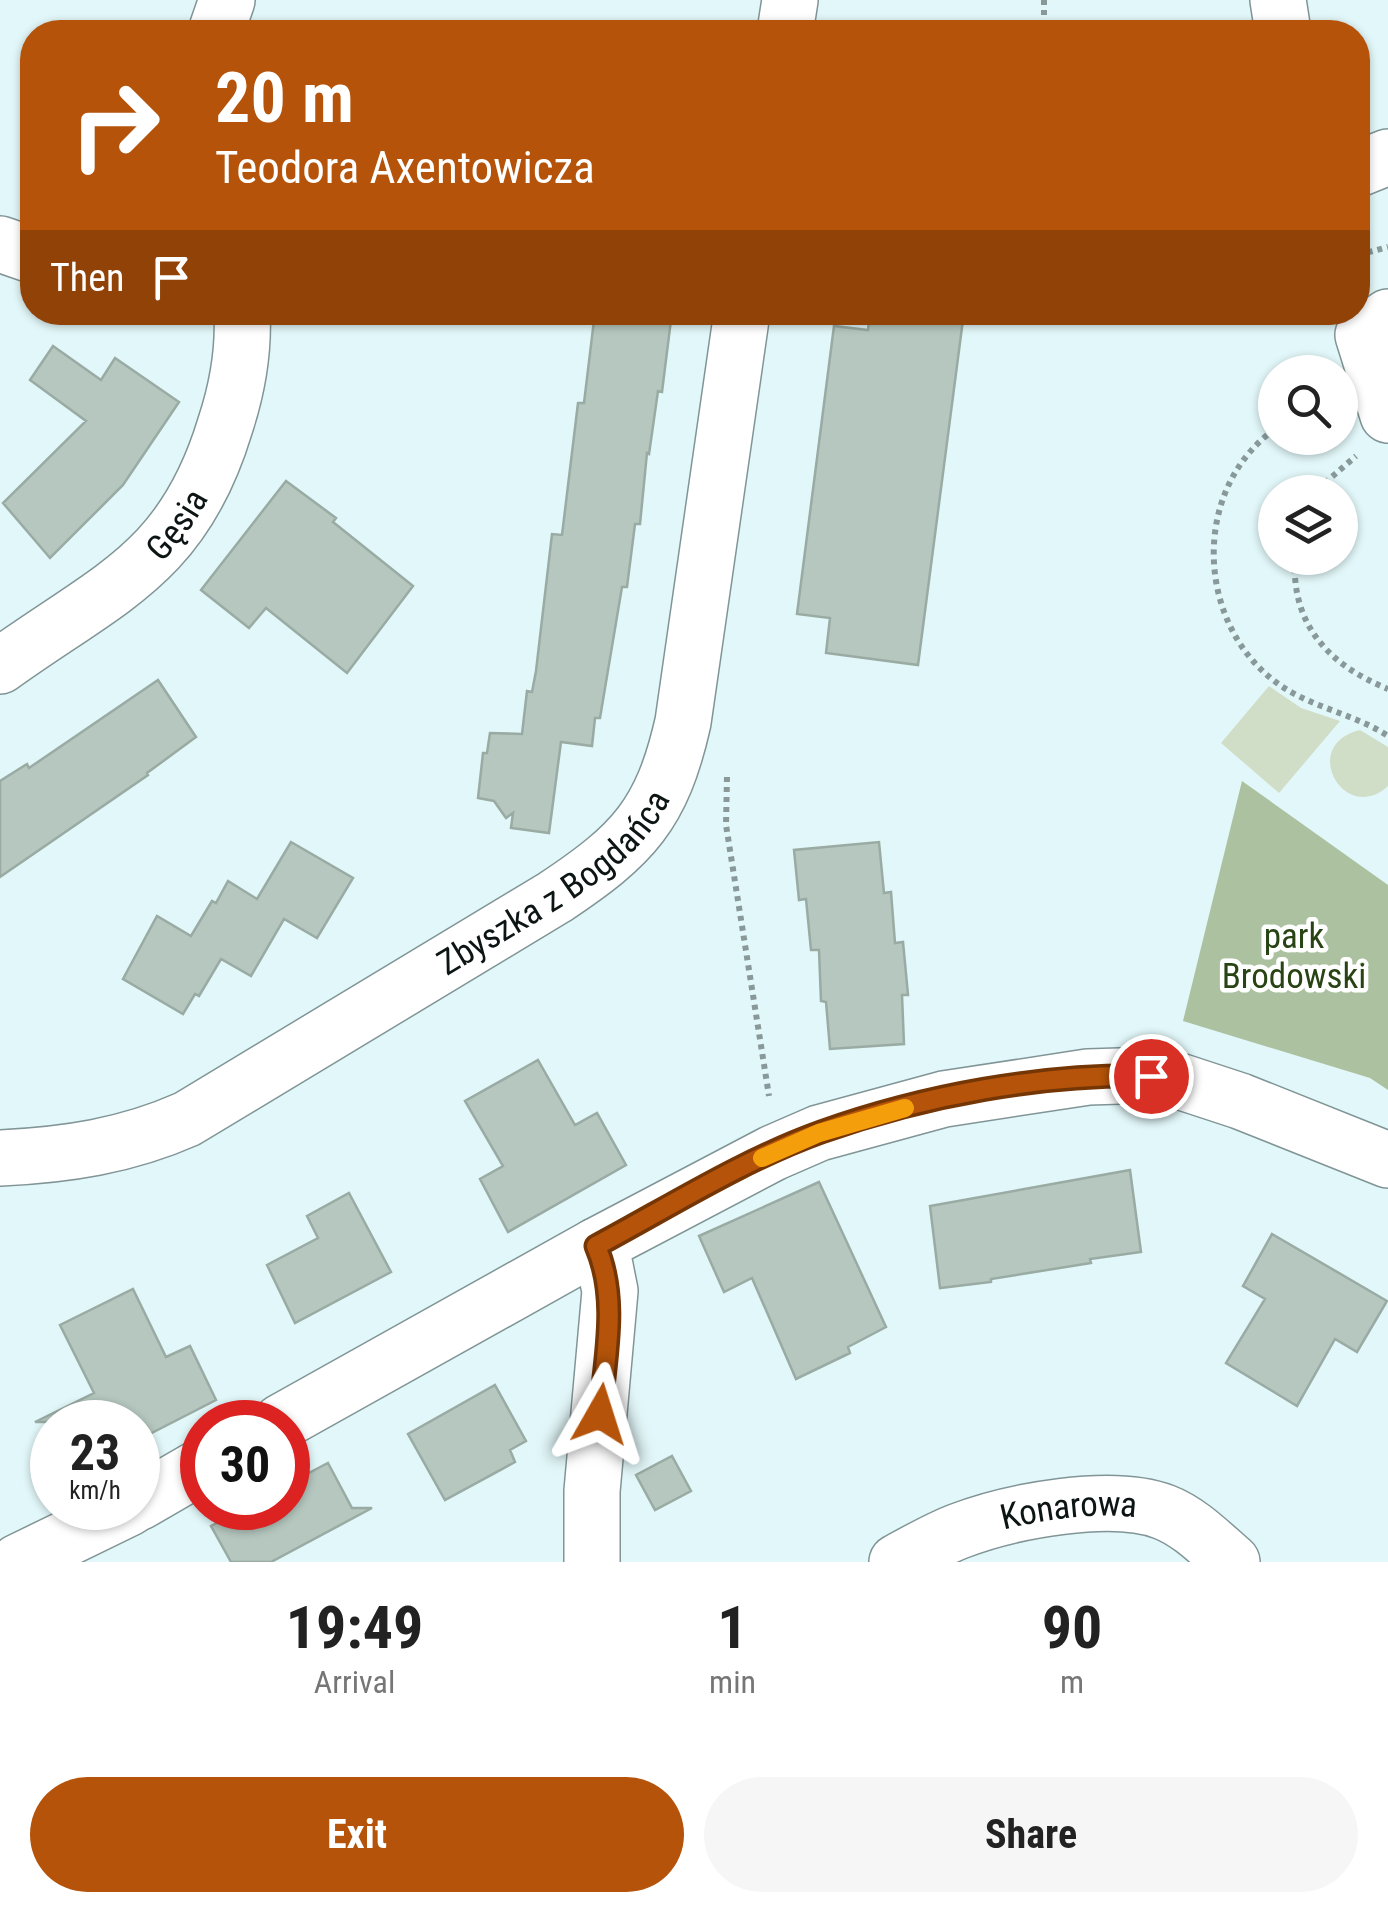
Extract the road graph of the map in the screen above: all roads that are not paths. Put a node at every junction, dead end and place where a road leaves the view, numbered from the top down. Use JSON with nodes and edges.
{"nodes":[{"id":1,"x":1388,"y":317,"type":"edge"},
{"id":2,"x":241,"y":325,"type":"edge"},
{"id":3,"x":740,"y":325,"type":"edge"},
{"id":4,"x":1374,"y":434,"type":"edge"},
{"id":5,"x":0,"y":666,"type":"edge"},
{"id":6,"x":0,"y":1158,"type":"edge"},
{"id":7,"x":1388,"y":1160,"type":"edge"},
{"id":8,"x":596,"y":1246,"type":"junction"},
{"id":9,"x":310,"y":1406,"type":"edge"},
{"id":10,"x":84,"y":1530,"type":"edge"},
{"id":11,"x":18,"y":1562,"type":"edge"},
{"id":12,"x":592,"y":1562,"type":"edge"},
{"id":13,"x":897,"y":1562,"type":"edge"},
{"id":14,"x":1232,"y":1562,"type":"edge"}],
"edges":[{"from":1,"to":4,"type":"street"},
{"from":2,"to":5,"type":"street","name":"Gęsia"},
{"from":3,"to":6,"type":"street","name":"Zbyszka z Bogdańca"},
{"from":7,"to":8,"type":"street"},
{"from":8,"to":9,"type":"street"},
{"from":8,"to":12,"type":"street"},
{"from":10,"to":11,"type":"street"},
{"from":13,"to":14,"type":"street","name":"Konarowa"}]}
